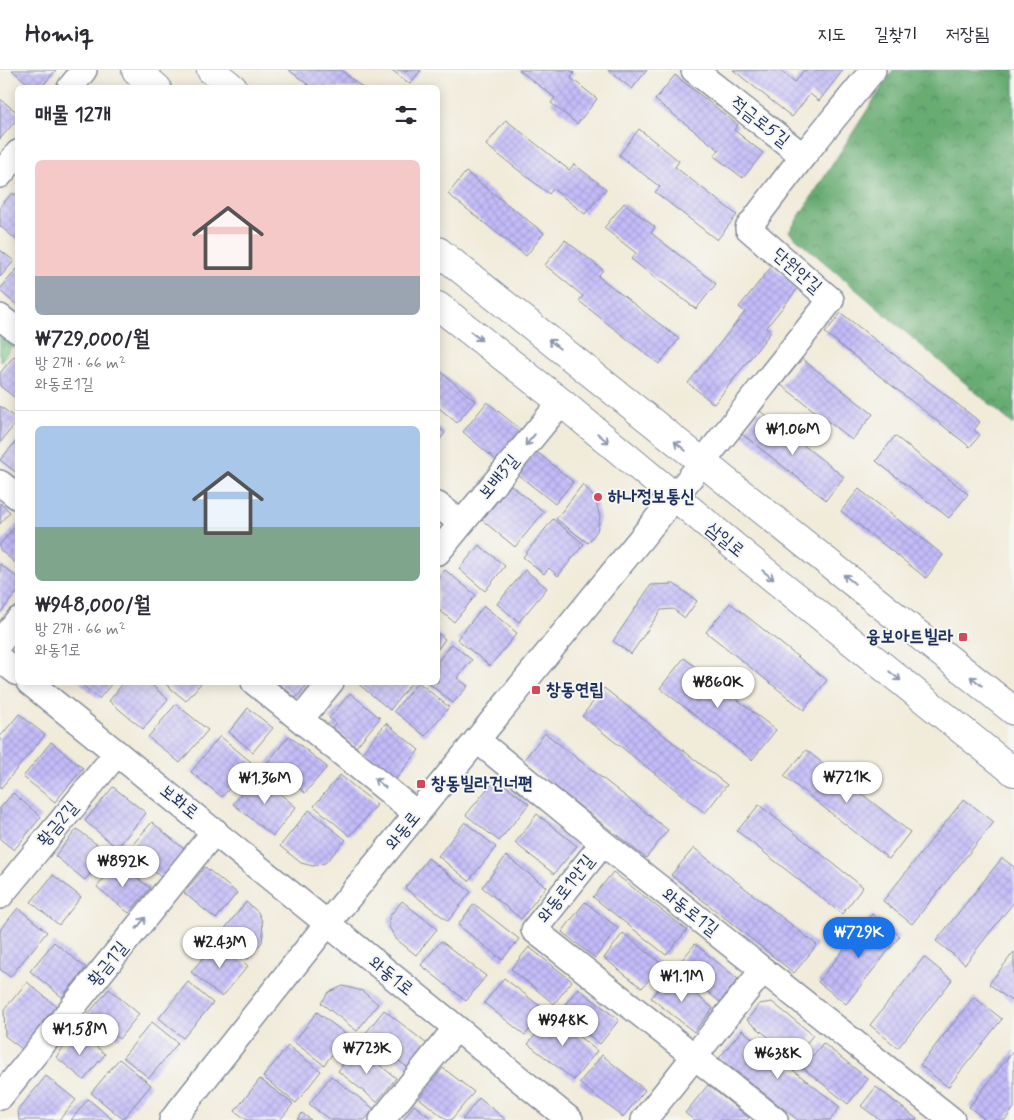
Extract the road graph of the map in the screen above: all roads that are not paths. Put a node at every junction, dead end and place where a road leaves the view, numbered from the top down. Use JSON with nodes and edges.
{"nodes":[{"id":1,"x":84,"y":70,"type":"edge"},
{"id":2,"x":136,"y":70,"type":"edge"},
{"id":3,"x":211,"y":70,"type":"edge"},
{"id":4,"x":694,"y":70,"type":"edge"},
{"id":5,"x":873,"y":70,"type":"edge"},
{"id":6,"x":72,"y":85,"type":"edge"},
{"id":7,"x":154,"y":85,"type":"edge"},
{"id":8,"x":229,"y":85,"type":"edge"},
{"id":9,"x":803,"y":156,"type":"junction"},
{"id":10,"x":440,"y":253,"type":"edge"},
{"id":11,"x":440,"y":308,"type":"edge"},
{"id":12,"x":0,"y":317,"type":"edge"},
{"id":13,"x":15,"y":329,"type":"edge"},
{"id":14,"x":561,"y":402,"type":"junction"},
{"id":15,"x":701,"y":462,"type":"junction"},
{"id":16,"x":0,"y":483,"type":"edge"},
{"id":17,"x":15,"y":495,"type":"edge"},
{"id":18,"x":674,"y":498,"type":"junction"},
{"id":19,"x":440,"y":507,"type":"edge"},
{"id":20,"x":461,"y":524,"type":"junction"},
{"id":21,"x":440,"y":550,"type":"edge"},
{"id":22,"x":15,"y":624,"type":"edge"},
{"id":23,"x":0,"y":642,"type":"edge"},
{"id":24,"x":0,"y":659,"type":"edge"},
{"id":25,"x":15,"y":671,"type":"edge"},
{"id":26,"x":33,"y":685,"type":"edge"},
{"id":27,"x":258,"y":685,"type":"edge"},
{"id":28,"x":329,"y":685,"type":"edge"},
{"id":29,"x":1014,"y":711,"type":"edge"},
{"id":30,"x":301,"y":719,"type":"junction"},
{"id":31,"x":477,"y":740,"type":"junction"},
{"id":32,"x":117,"y":753,"type":"junction"},
{"id":33,"x":1014,"y":772,"type":"edge"},
{"id":34,"x":417,"y":814,"type":"junction"},
{"id":35,"x":215,"y":831,"type":"junction"},
{"id":36,"x":603,"y":842,"type":"junction"},
{"id":37,"x":4,"y":884,"type":"edge"},
{"id":38,"x":327,"y":924,"type":"junction"},
{"id":39,"x":764,"y":970,"type":"junction"},
{"id":40,"x":456,"y":1028,"type":"junction"},
{"id":41,"x":695,"y":1056,"type":"junction"},
{"id":42,"x":0,"y":1097,"type":"edge"},
{"id":43,"x":172,"y":1120,"type":"edge"},
{"id":44,"x":382,"y":1120,"type":"edge"},
{"id":45,"x":570,"y":1120,"type":"edge"},
{"id":46,"x":644,"y":1120,"type":"edge"},
{"id":47,"x":776,"y":1120,"type":"edge"},
{"id":48,"x":952,"y":1120,"type":"edge"}],
"edges":[{"from":1,"to":6,"type":"street"},
{"from":2,"to":7,"type":"main road"},
{"from":3,"to":8,"type":"main road"},
{"from":4,"to":9,"type":"street","name":"적금로5길"},
{"from":5,"to":9,"type":"street","name":"단원안길"},
{"from":9,"to":15,"type":"street","name":"단원안길"},
{"from":15,"to":10,"type":"main road","one_way":true},
{"from":11,"to":14,"type":"main road","name":"삼일로","one_way":true},
{"from":12,"to":13,"type":"street"},
{"from":14,"to":18,"type":"main road","name":"삼일로","one_way":true},
{"from":14,"to":20,"type":"street","name":"보배3길","one_way":true},
{"from":15,"to":18,"type":"street","name":"단원안길"},
{"from":29,"to":15,"type":"main road","one_way":true},
{"from":16,"to":17,"type":"street"},
{"from":18,"to":31,"type":"street","name":"와동로"},
{"from":18,"to":33,"type":"main road","name":"삼일로","one_way":true},
{"from":19,"to":20,"type":"street"},
{"from":20,"to":21,"type":"street","name":"보배3길"},
{"from":22,"to":23,"type":"street"},
{"from":24,"to":25,"type":"street"},
{"from":26,"to":32,"type":"street","name":"보화로"},
{"from":27,"to":30,"type":"street"},
{"from":28,"to":30,"type":"street"},
{"from":34,"to":30,"type":"street","one_way":true},
{"from":31,"to":34,"type":"street","name":"와동로"},
{"from":31,"to":36,"type":"street","name":"와동로1길"},
{"from":32,"to":35,"type":"street","name":"보화로"},
{"from":32,"to":37,"type":"street","name":"황금2길"},
{"from":34,"to":38,"type":"street","name":"와동로"},
{"from":35,"to":38,"type":"street","name":"보화로"},
{"from":42,"to":35,"type":"street","name":"황금1길","one_way":true},
{"from":36,"to":39,"type":"street","name":"와동로1길"},
{"from":36,"to":41,"type":"street","name":"와동로1안길"},
{"from":38,"to":40,"type":"street","name":"와동1로"},
{"from":38,"to":43,"type":"street","name":"와동로"},
{"from":39,"to":41,"type":"street"},
{"from":39,"to":48,"type":"street","name":"와동로1길"},
{"from":40,"to":44,"type":"street"},
{"from":40,"to":45,"type":"street","name":"와동1로"},
{"from":41,"to":46,"type":"street"},
{"from":41,"to":47,"type":"street","name":"와동로1안길"}]}
